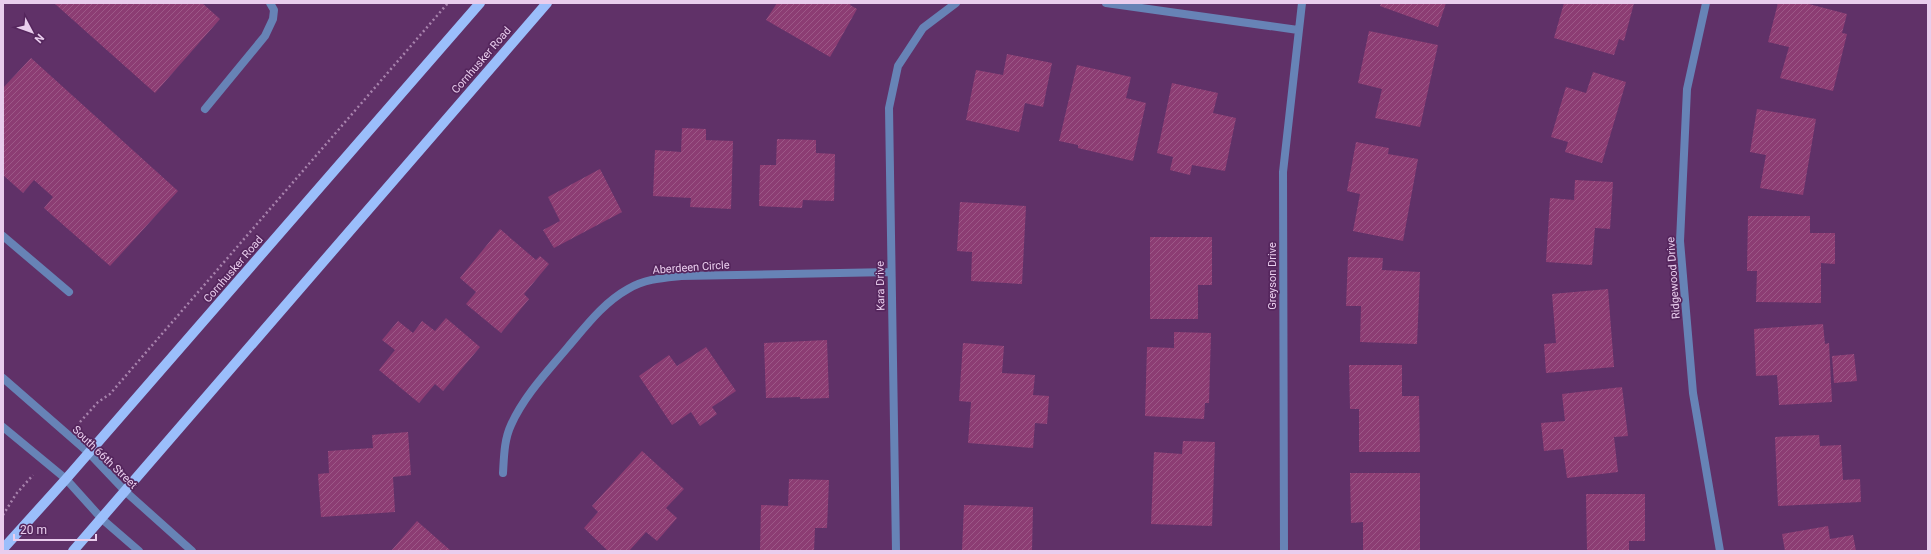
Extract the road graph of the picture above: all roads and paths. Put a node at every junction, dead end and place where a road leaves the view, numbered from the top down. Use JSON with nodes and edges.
{"nodes":[{"id":1,"x":270,"y":3,"type":"edge"},
{"id":2,"x":448,"y":3,"type":"edge"},
{"id":3,"x":480,"y":3,"type":"edge"},
{"id":4,"x":547,"y":3,"type":"edge"},
{"id":5,"x":956,"y":3,"type":"edge"},
{"id":6,"x":1106,"y":3,"type":"edge"},
{"id":7,"x":1302,"y":3,"type":"edge"},
{"id":8,"x":1706,"y":3,"type":"edge"},
{"id":9,"x":1298,"y":30,"type":"junction"},
{"id":10,"x":205,"y":109,"type":"dead end"},
{"id":11,"x":3,"y":236,"type":"edge"},
{"id":12,"x":891,"y":272,"type":"junction"},
{"id":13,"x":68,"y":292,"type":"dead end"},
{"id":14,"x":3,"y":378,"type":"edge"},
{"id":15,"x":98,"y":402,"type":"dead end"},
{"id":16,"x":3,"y":427,"type":"edge"},
{"id":17,"x":89,"y":453,"type":"junction"},
{"id":18,"x":503,"y":473,"type":"dead end"},
{"id":19,"x":66,"y":479,"type":"junction"},
{"id":20,"x":126,"y":492,"type":"junction"},
{"id":21,"x":16,"y":494,"type":"dead end"},
{"id":22,"x":3,"y":515,"type":"edge"},
{"id":23,"x":102,"y":518,"type":"junction"},
{"id":24,"x":3,"y":549,"type":"edge"},
{"id":25,"x":73,"y":551,"type":"edge"},
{"id":26,"x":139,"y":551,"type":"edge"},
{"id":27,"x":192,"y":551,"type":"edge"},
{"id":28,"x":896,"y":551,"type":"edge"},
{"id":29,"x":1284,"y":551,"type":"edge"},
{"id":30,"x":1720,"y":551,"type":"edge"}],
"edges":[{"from":1,"to":10,"type":"street"},
{"from":2,"to":15,"type":"path"},
{"from":3,"to":17,"type":"main road","name":"Cornhusker Road"},
{"from":4,"to":20,"type":"main road","name":"Cornhusker Road"},
{"from":5,"to":12,"type":"street","name":"Kara Drive"},
{"from":6,"to":9,"type":"street"},
{"from":7,"to":9,"type":"street","name":"Greyson Drive"},
{"from":8,"to":30,"type":"street","name":"Ridgewood Drive"},
{"from":9,"to":29,"type":"street","name":"Greyson Drive"},
{"from":11,"to":13,"type":"street"},
{"from":12,"to":18,"type":"street","name":"Aberdeen Circle"},
{"from":12,"to":28,"type":"street","name":"Kara Drive"},
{"from":14,"to":17,"type":"street","name":"South 66th Street"},
{"from":16,"to":19,"type":"street"},
{"from":17,"to":19,"type":"main road","name":"Cornhusker Road"},
{"from":17,"to":20,"type":"street","name":"South 66th Street"},
{"from":19,"to":23,"type":"street"},
{"from":19,"to":24,"type":"main road","name":"Cornhusker Road"},
{"from":20,"to":23,"type":"main road","name":"Cornhusker Road"},
{"from":20,"to":27,"type":"street","name":"South 66th Street"},
{"from":21,"to":22,"type":"path"},
{"from":23,"to":25,"type":"main road","name":"Cornhusker Road"},
{"from":23,"to":26,"type":"street"}]}
